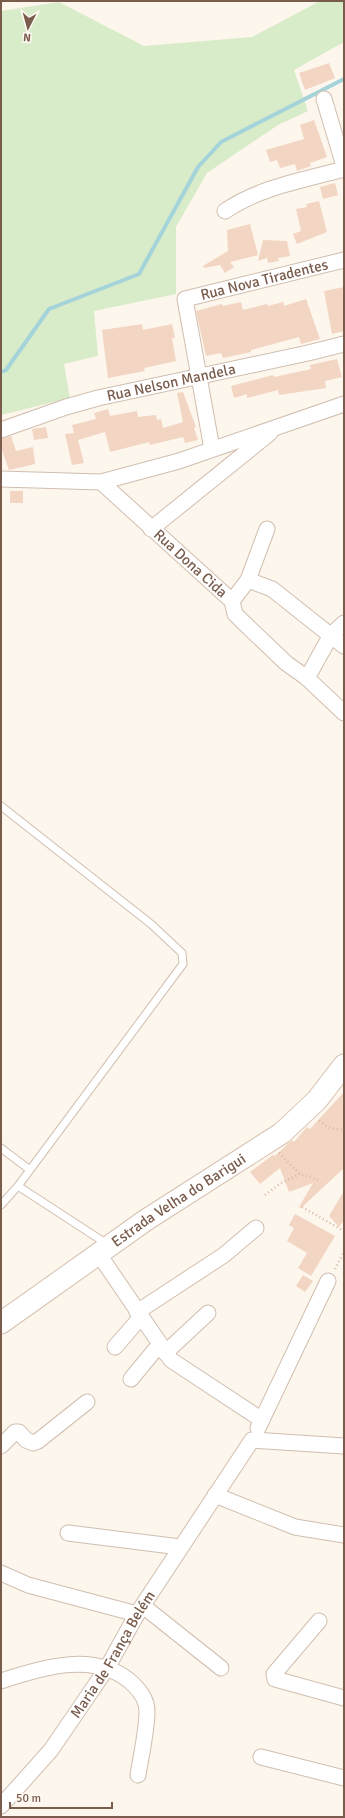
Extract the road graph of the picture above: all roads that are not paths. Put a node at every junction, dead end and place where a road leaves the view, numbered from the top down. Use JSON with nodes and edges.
{"nodes":[{"id":1,"x":324,"y":99,"type":"dead end"},
{"id":2,"x":344,"y":168,"type":"edge"},
{"id":3,"x":225,"y":211,"type":"dead end"},
{"id":4,"x":344,"y":260,"type":"edge"},
{"id":5,"x":344,"y":344,"type":"edge"},
{"id":6,"x":198,"y":377,"type":"junction"},
{"id":7,"x":344,"y":404,"type":"edge"},
{"id":8,"x":278,"y":426,"type":"junction"},
{"id":9,"x":1,"y":430,"type":"edge"},
{"id":10,"x":212,"y":450,"type":"junction"},
{"id":11,"x":1,"y":479,"type":"edge"},
{"id":12,"x":101,"y":482,"type":"junction"},
{"id":13,"x":152,"y":529,"type":"junction"},
{"id":14,"x":267,"y":529,"type":"dead end"},
{"id":15,"x":248,"y":580,"type":"junction"},
{"id":16,"x":232,"y":601,"type":"junction"},
{"id":17,"x":344,"y":623,"type":"edge"},
{"id":18,"x":331,"y":635,"type":"junction"},
{"id":19,"x":344,"y":646,"type":"edge"},
{"id":20,"x":307,"y":678,"type":"junction"},
{"id":21,"x":344,"y":713,"type":"edge"},
{"id":22,"x":1,"y":806,"type":"edge"},
{"id":23,"x":344,"y":1065,"type":"edge"},
{"id":24,"x":1,"y":1148,"type":"edge"},
{"id":25,"x":30,"y":1170,"type":"junction"},
{"id":26,"x":18,"y":1186,"type":"junction"},
{"id":27,"x":1,"y":1205,"type":"edge"},
{"id":28,"x":256,"y":1228,"type":"dead end"},
{"id":29,"x":103,"y":1249,"type":"junction"},
{"id":30,"x":328,"y":1281,"type":"road end"},
{"id":31,"x":208,"y":1313,"type":"dead end"},
{"id":32,"x":139,"y":1315,"type":"junction"},
{"id":33,"x":1,"y":1323,"type":"edge"},
{"id":34,"x":115,"y":1348,"type":"dead end"},
{"id":35,"x":162,"y":1349,"type":"junction"},
{"id":36,"x":131,"y":1379,"type":"dead end"},
{"id":37,"x":87,"y":1402,"type":"dead end"},
{"id":38,"x":262,"y":1420,"type":"junction"},
{"id":39,"x":252,"y":1440,"type":"junction"},
{"id":40,"x":1,"y":1446,"type":"edge"},
{"id":41,"x":344,"y":1446,"type":"edge"},
{"id":42,"x":215,"y":1495,"type":"junction"},
{"id":43,"x":68,"y":1534,"type":"dead end"},
{"id":44,"x":344,"y":1535,"type":"edge"},
{"id":45,"x":180,"y":1547,"type":"junction"},
{"id":46,"x":1,"y":1573,"type":"edge"},
{"id":47,"x":140,"y":1610,"type":"junction"},
{"id":48,"x":319,"y":1621,"type":"dead end"},
{"id":49,"x":107,"y":1668,"type":"junction"},
{"id":50,"x":221,"y":1668,"type":"dead end"},
{"id":51,"x":1,"y":1681,"type":"edge"},
{"id":52,"x":344,"y":1698,"type":"edge"},
{"id":53,"x":261,"y":1757,"type":"dead end"},
{"id":54,"x":138,"y":1775,"type":"dead end"},
{"id":55,"x":344,"y":1778,"type":"edge"},
{"id":56,"x":1,"y":1806,"type":"edge"}],
"edges":[{"from":1,"to":2,"type":"street"},
{"from":2,"to":3,"type":"street"},
{"from":4,"to":6,"type":"street","name":"Rua Nova Tiradentes"},
{"from":5,"to":6,"type":"street","name":"Rua Nelson Mandela"},
{"from":6,"to":9,"type":"street","name":"Rua Nelson Mandela"},
{"from":6,"to":10,"type":"street"},
{"from":7,"to":8,"type":"street"},
{"from":8,"to":10,"type":"street"},
{"from":8,"to":13,"type":"street"},
{"from":10,"to":12,"type":"street"},
{"from":11,"to":12,"type":"street"},
{"from":12,"to":13,"type":"street","name":"Rua Dona Cida"},
{"from":13,"to":16,"type":"street","name":"Rua Dona Cida"},
{"from":14,"to":15,"type":"street"},
{"from":15,"to":16,"type":"street"},
{"from":15,"to":18,"type":"street"},
{"from":16,"to":20,"type":"street","name":"Rua Dona Cida"},
{"from":17,"to":18,"type":"street"},
{"from":18,"to":19,"type":"street"},
{"from":18,"to":20,"type":"street"},
{"from":20,"to":21,"type":"street","name":"Rua Dona Cida"},
{"from":22,"to":25,"type":"lane"},
{"from":23,"to":29,"type":"street","name":"Estrada Velha do Barigui"},
{"from":24,"to":25,"type":"lane"},
{"from":25,"to":26,"type":"lane"},
{"from":26,"to":27,"type":"lane"},
{"from":26,"to":29,"type":"lane"},
{"from":28,"to":32,"type":"street"},
{"from":29,"to":32,"type":"street"},
{"from":29,"to":33,"type":"street","name":"Estrada Velha do Barigui"},
{"from":30,"to":38,"type":"street","name":"Maria de França Belém"},
{"from":31,"to":35,"type":"street"},
{"from":32,"to":34,"type":"street"},
{"from":32,"to":35,"type":"street"},
{"from":35,"to":36,"type":"street"},
{"from":35,"to":38,"type":"street"},
{"from":37,"to":40,"type":"street"},
{"from":38,"to":39,"type":"street","name":"Maria de França Belém"},
{"from":39,"to":41,"type":"street"},
{"from":39,"to":42,"type":"street","name":"Maria de França Belém"},
{"from":42,"to":44,"type":"street"},
{"from":42,"to":45,"type":"street","name":"Maria de França Belém"},
{"from":43,"to":45,"type":"street"},
{"from":45,"to":47,"type":"street","name":"Maria de França Belém"},
{"from":46,"to":47,"type":"street"},
{"from":47,"to":49,"type":"street","name":"Maria de França Belém"},
{"from":47,"to":50,"type":"street"},
{"from":48,"to":52,"type":"street"},
{"from":49,"to":51,"type":"street"},
{"from":49,"to":54,"type":"street"},
{"from":49,"to":56,"type":"street","name":"Maria de França Belém"},
{"from":53,"to":55,"type":"street"}]}
